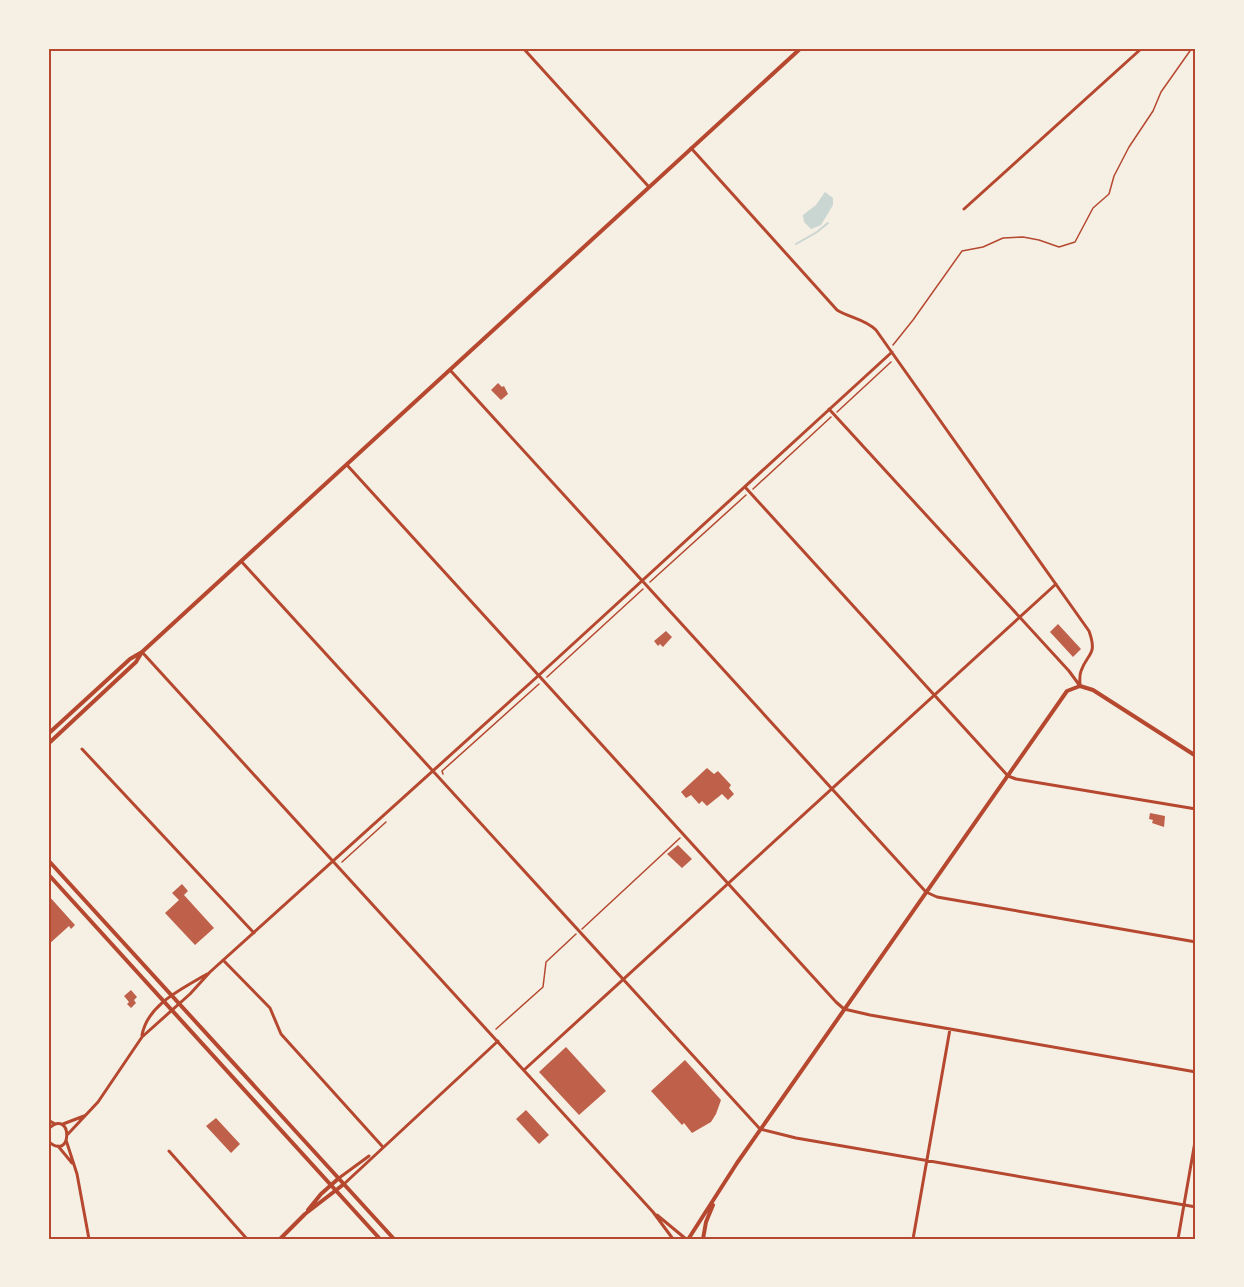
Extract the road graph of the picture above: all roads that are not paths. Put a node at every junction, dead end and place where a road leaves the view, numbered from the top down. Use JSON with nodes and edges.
{"nodes":[{"id":1,"x":523,"y":48,"type":"edge"},
{"id":2,"x":801,"y":48,"type":"edge"},
{"id":3,"x":1142,"y":48,"type":"edge"},
{"id":4,"x":692,"y":148,"type":"junction"},
{"id":5,"x":649,"y":187,"type":"junction"},
{"id":6,"x":964,"y":208,"type":"dead end"},
{"id":7,"x":891,"y":351,"type":"junction"},
{"id":8,"x":450,"y":370,"type":"junction"},
{"id":9,"x":829,"y":409,"type":"junction"},
{"id":10,"x":347,"y":465,"type":"junction"},
{"id":11,"x":745,"y":487,"type":"junction"},
{"id":12,"x":241,"y":561,"type":"junction"},
{"id":13,"x":642,"y":581,"type":"junction"},
{"id":14,"x":1056,"y":584,"type":"junction"},
{"id":15,"x":1020,"y":618,"type":"junction"},
{"id":16,"x":142,"y":652,"type":"junction"},
{"id":17,"x":538,"y":676,"type":"junction"},
{"id":18,"x":1080,"y":686,"type":"junction"},
{"id":19,"x":934,"y":695,"type":"junction"},
{"id":20,"x":98,"y":697,"type":"junction"},
{"id":21,"x":87,"y":698,"type":"junction"},
{"id":22,"x":48,"y":734,"type":"edge"},
{"id":23,"x":48,"y":744,"type":"edge"},
{"id":24,"x":82,"y":749,"type":"dead end"},
{"id":25,"x":1196,"y":756,"type":"edge"},
{"id":26,"x":433,"y":771,"type":"junction"},
{"id":27,"x":1008,"y":776,"type":"junction"},
{"id":28,"x":832,"y":789,"type":"junction"},
{"id":29,"x":1196,"y":809,"type":"edge"},
{"id":30,"x":48,"y":860,"type":"edge"},
{"id":31,"x":333,"y":861,"type":"junction"},
{"id":32,"x":48,"y":874,"type":"edge"},
{"id":33,"x":728,"y":884,"type":"junction"},
{"id":34,"x":926,"y":892,"type":"junction"},
{"id":35,"x":254,"y":933,"type":"junction"},
{"id":36,"x":1196,"y":942,"type":"edge"},
{"id":37,"x":223,"y":960,"type":"junction"},
{"id":38,"x":210,"y":972,"type":"junction"},
{"id":39,"x":624,"y":979,"type":"junction"},
{"id":40,"x":171,"y":995,"type":"junction"},
{"id":41,"x":164,"y":1001,"type":"junction"},
{"id":42,"x":180,"y":1004,"type":"junction"},
{"id":43,"x":844,"y":1009,"type":"junction"},
{"id":44,"x":172,"y":1011,"type":"junction"},
{"id":45,"x":950,"y":1029,"type":"junction"},
{"id":46,"x":142,"y":1037,"type":"junction"},
{"id":47,"x":498,"y":1041,"type":"junction"},
{"id":48,"x":524,"y":1070,"type":"junction"},
{"id":49,"x":1196,"y":1072,"type":"edge"},
{"id":50,"x":84,"y":1116,"type":"junction"},
{"id":51,"x":48,"y":1120,"type":"edge"},
{"id":52,"x":55,"y":1124,"type":"junction"},
{"id":53,"x":61,"y":1125,"type":"junction"},
{"id":54,"x":48,"y":1129,"type":"edge"},
{"id":55,"x":760,"y":1129,"type":"junction"},
{"id":56,"x":68,"y":1134,"type":"junction"},
{"id":57,"x":1196,"y":1136,"type":"edge"},
{"id":58,"x":66,"y":1140,"type":"junction"},
{"id":59,"x":49,"y":1142,"type":"edge"},
{"id":60,"x":58,"y":1146,"type":"junction"},
{"id":61,"x":382,"y":1146,"type":"junction"},
{"id":62,"x":169,"y":1151,"type":"dead end"},
{"id":63,"x":927,"y":1160,"type":"junction"},
{"id":64,"x":73,"y":1164,"type":"junction"},
{"id":65,"x":339,"y":1178,"type":"junction"},
{"id":66,"x":344,"y":1184,"type":"junction"},
{"id":67,"x":331,"y":1185,"type":"junction"},
{"id":68,"x":336,"y":1191,"type":"junction"},
{"id":69,"x":718,"y":1192,"type":"junction"},
{"id":70,"x":1184,"y":1205,"type":"junction"},
{"id":71,"x":1196,"y":1208,"type":"edge"},
{"id":72,"x":653,"y":1212,"type":"junction"},
{"id":73,"x":305,"y":1214,"type":"junction"},
{"id":74,"x":88,"y":1239,"type":"edge"},
{"id":75,"x":248,"y":1239,"type":"edge"},
{"id":76,"x":280,"y":1239,"type":"edge"},
{"id":77,"x":380,"y":1239,"type":"edge"},
{"id":78,"x":394,"y":1239,"type":"edge"},
{"id":79,"x":673,"y":1239,"type":"edge"},
{"id":80,"x":687,"y":1239,"type":"edge"},
{"id":81,"x":697,"y":1239,"type":"edge"},
{"id":82,"x":703,"y":1239,"type":"edge"},
{"id":83,"x":913,"y":1239,"type":"edge"},
{"id":84,"x":1178,"y":1239,"type":"edge"}],
"edges":[{"from":1,"to":5,"type":"street"},
{"from":2,"to":4,"type":"street"},
{"from":3,"to":6,"type":"street"},
{"from":4,"to":5,"type":"street"},
{"from":4,"to":7,"type":"street"},
{"from":5,"to":8,"type":"street"},
{"from":7,"to":9,"type":"street"},
{"from":7,"to":14,"type":"street"},
{"from":8,"to":10,"type":"street"},
{"from":8,"to":13,"type":"street"},
{"from":9,"to":11,"type":"street"},
{"from":9,"to":15,"type":"street"},
{"from":10,"to":12,"type":"street"},
{"from":10,"to":17,"type":"street"},
{"from":11,"to":13,"type":"street"},
{"from":11,"to":19,"type":"street"},
{"from":12,"to":16,"type":"street"},
{"from":12,"to":26,"type":"street"},
{"from":13,"to":17,"type":"street"},
{"from":13,"to":28,"type":"street"},
{"from":14,"to":15,"type":"street"},
{"from":14,"to":18,"type":"street"},
{"from":15,"to":18,"type":"street"},
{"from":15,"to":19,"type":"street"},
{"from":16,"to":20,"type":"street"},
{"from":16,"to":21,"type":"street"},
{"from":16,"to":31,"type":"street"},
{"from":17,"to":26,"type":"street"},
{"from":17,"to":33,"type":"street"},
{"from":18,"to":25,"type":"street"},
{"from":18,"to":27,"type":"street"},
{"from":19,"to":27,"type":"street"},
{"from":19,"to":28,"type":"street"},
{"from":20,"to":21,"type":"street"},
{"from":20,"to":23,"type":"street"},
{"from":21,"to":22,"type":"street"},
{"from":24,"to":35,"type":"street"},
{"from":26,"to":31,"type":"street"},
{"from":26,"to":39,"type":"street"},
{"from":27,"to":29,"type":"street"},
{"from":27,"to":34,"type":"street"},
{"from":28,"to":33,"type":"street"},
{"from":28,"to":34,"type":"street"},
{"from":30,"to":40,"type":"street"},
{"from":31,"to":35,"type":"street"},
{"from":31,"to":47,"type":"street"},
{"from":32,"to":41,"type":"street"},
{"from":33,"to":39,"type":"street"},
{"from":33,"to":43,"type":"street"},
{"from":34,"to":36,"type":"street"},
{"from":34,"to":43,"type":"street"},
{"from":35,"to":37,"type":"street"},
{"from":37,"to":38,"type":"street"},
{"from":37,"to":61,"type":"street"},
{"from":38,"to":40,"type":"street"},
{"from":38,"to":42,"type":"street"},
{"from":39,"to":48,"type":"street"},
{"from":39,"to":55,"type":"street"},
{"from":40,"to":41,"type":"street"},
{"from":40,"to":42,"type":"street"},
{"from":41,"to":44,"type":"street"},
{"from":41,"to":46,"type":"street"},
{"from":42,"to":44,"type":"street"},
{"from":42,"to":65,"type":"street"},
{"from":43,"to":45,"type":"street"},
{"from":43,"to":55,"type":"street"},
{"from":44,"to":46,"type":"street"},
{"from":44,"to":67,"type":"street"},
{"from":45,"to":49,"type":"street"},
{"from":45,"to":63,"type":"street"},
{"from":46,"to":50,"type":"street"},
{"from":47,"to":48,"type":"street"},
{"from":47,"to":61,"type":"street"},
{"from":48,"to":72,"type":"street"},
{"from":50,"to":53,"type":"street"},
{"from":50,"to":56,"type":"street"},
{"from":51,"to":52,"type":"street"},
{"from":52,"to":53,"type":"street"},
{"from":52,"to":54,"type":"street"},
{"from":53,"to":56,"type":"street"},
{"from":55,"to":63,"type":"street"},
{"from":55,"to":69,"type":"street"},
{"from":56,"to":58,"type":"street"},
{"from":57,"to":70,"type":"street"},
{"from":58,"to":60,"type":"street"},
{"from":58,"to":64,"type":"street"},
{"from":59,"to":60,"type":"street"},
{"from":60,"to":64,"type":"street"},
{"from":61,"to":65,"type":"street"},
{"from":61,"to":66,"type":"street"},
{"from":62,"to":75,"type":"street"},
{"from":63,"to":70,"type":"street"},
{"from":63,"to":83,"type":"street"},
{"from":64,"to":74,"type":"street"},
{"from":65,"to":66,"type":"street"},
{"from":65,"to":67,"type":"street"},
{"from":66,"to":68,"type":"street"},
{"from":66,"to":78,"type":"street"},
{"from":67,"to":68,"type":"street"},
{"from":67,"to":73,"type":"street"},
{"from":68,"to":73,"type":"street"},
{"from":68,"to":77,"type":"street"},
{"from":69,"to":80,"type":"street"},
{"from":69,"to":82,"type":"street"},
{"from":70,"to":71,"type":"street"},
{"from":70,"to":84,"type":"street"},
{"from":72,"to":79,"type":"street"},
{"from":72,"to":80,"type":"street"},
{"from":73,"to":76,"type":"street"},
{"from":80,"to":81,"type":"street"}]}
